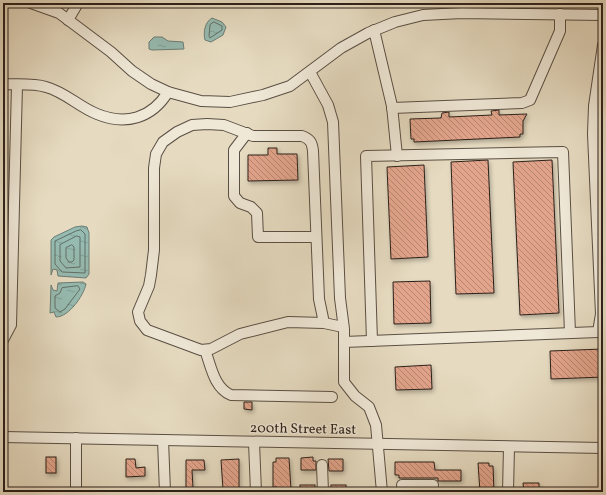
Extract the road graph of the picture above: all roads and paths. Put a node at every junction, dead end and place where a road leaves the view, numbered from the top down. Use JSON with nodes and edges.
{"nodes":[{"id":1,"x":31,"y":3,"type":"edge"},
{"id":2,"x":78,"y":3,"type":"edge"},
{"id":3,"x":560,"y":14,"type":"junction"},
{"id":4,"x":603,"y":15,"type":"edge"},
{"id":5,"x":68,"y":20,"type":"junction"},
{"id":6,"x":374,"y":30,"type":"junction"},
{"id":7,"x":603,"y":44,"type":"edge"},
{"id":8,"x":310,"y":72,"type":"junction"},
{"id":9,"x":3,"y":84,"type":"edge"},
{"id":10,"x":18,"y":85,"type":"junction"},
{"id":11,"x":168,"y":92,"type":"junction"},
{"id":12,"x":392,"y":108,"type":"junction"},
{"id":13,"x":246,"y":133,"type":"junction"},
{"id":14,"x":396,"y":156,"type":"junction"},
{"id":15,"x":316,"y":237,"type":"junction"},
{"id":16,"x":324,"y":323,"type":"junction"},
{"id":17,"x":343,"y":327,"type":"junction"},
{"id":18,"x":570,"y":333,"type":"junction"},
{"id":19,"x":3,"y":340,"type":"edge"},
{"id":20,"x":372,"y":341,"type":"junction"},
{"id":21,"x":344,"y":342,"type":"junction"},
{"id":22,"x":205,"y":350,"type":"junction"},
{"id":23,"x":332,"y":397,"type":"dead end"},
{"id":24,"x":3,"y":437,"type":"edge"},
{"id":25,"x":76,"y":438,"type":"junction"},
{"id":26,"x":163,"y":440,"type":"junction"},
{"id":27,"x":254,"y":442,"type":"junction"},
{"id":28,"x":378,"y":443,"type":"junction"},
{"id":29,"x":509,"y":446,"type":"junction"},
{"id":30,"x":603,"y":448,"type":"edge"},
{"id":31,"x":322,"y":465,"type":"dead end"},
{"id":32,"x":402,"y":485,"type":"dead end"},
{"id":33,"x":433,"y":485,"type":"dead end"},
{"id":34,"x":420,"y":489,"type":"edge"},
{"id":35,"x":76,"y":492,"type":"edge"},
{"id":36,"x":165,"y":492,"type":"edge"},
{"id":37,"x":256,"y":492,"type":"edge"},
{"id":38,"x":323,"y":492,"type":"edge"},
{"id":39,"x":382,"y":492,"type":"edge"},
{"id":40,"x":508,"y":492,"type":"edge"}],
"edges":[{"from":1,"to":5,"type":"street"},
{"from":2,"to":5,"type":"street"},
{"from":3,"to":4,"type":"street"},
{"from":3,"to":6,"type":"street"},
{"from":3,"to":12,"type":"street"},
{"from":5,"to":11,"type":"street"},
{"from":6,"to":8,"type":"street"},
{"from":6,"to":12,"type":"street"},
{"from":7,"to":18,"type":"street"},
{"from":8,"to":11,"type":"street"},
{"from":8,"to":17,"type":"street"},
{"from":9,"to":10,"type":"street"},
{"from":10,"to":11,"type":"street"},
{"from":10,"to":19,"type":"street"},
{"from":12,"to":14,"type":"street"},
{"from":13,"to":15,"type":"street"},
{"from":13,"to":15,"type":"street"},
{"from":13,"to":22,"type":"street"},
{"from":14,"to":18,"type":"street"},
{"from":14,"to":20,"type":"street"},
{"from":15,"to":16,"type":"street"},
{"from":16,"to":17,"type":"street"},
{"from":16,"to":22,"type":"street"},
{"from":17,"to":21,"type":"street"},
{"from":18,"to":20,"type":"street"},
{"from":20,"to":21,"type":"street"},
{"from":21,"to":28,"type":"street"},
{"from":22,"to":23,"type":"street"},
{"from":24,"to":25,"type":"street","name":"200th Street East"},
{"from":25,"to":26,"type":"street","name":"200th Street East"},
{"from":25,"to":35,"type":"street"},
{"from":26,"to":27,"type":"street","name":"200th Street East"},
{"from":26,"to":36,"type":"street"},
{"from":27,"to":28,"type":"street","name":"200th Street East"},
{"from":27,"to":37,"type":"street"},
{"from":28,"to":29,"type":"street","name":"200th Street East"},
{"from":28,"to":39,"type":"street"},
{"from":29,"to":30,"type":"street","name":"200th Street East"},
{"from":29,"to":40,"type":"street"},
{"from":31,"to":38,"type":"street"},
{"from":32,"to":34,"type":"street"},
{"from":33,"to":34,"type":"street"}]}
